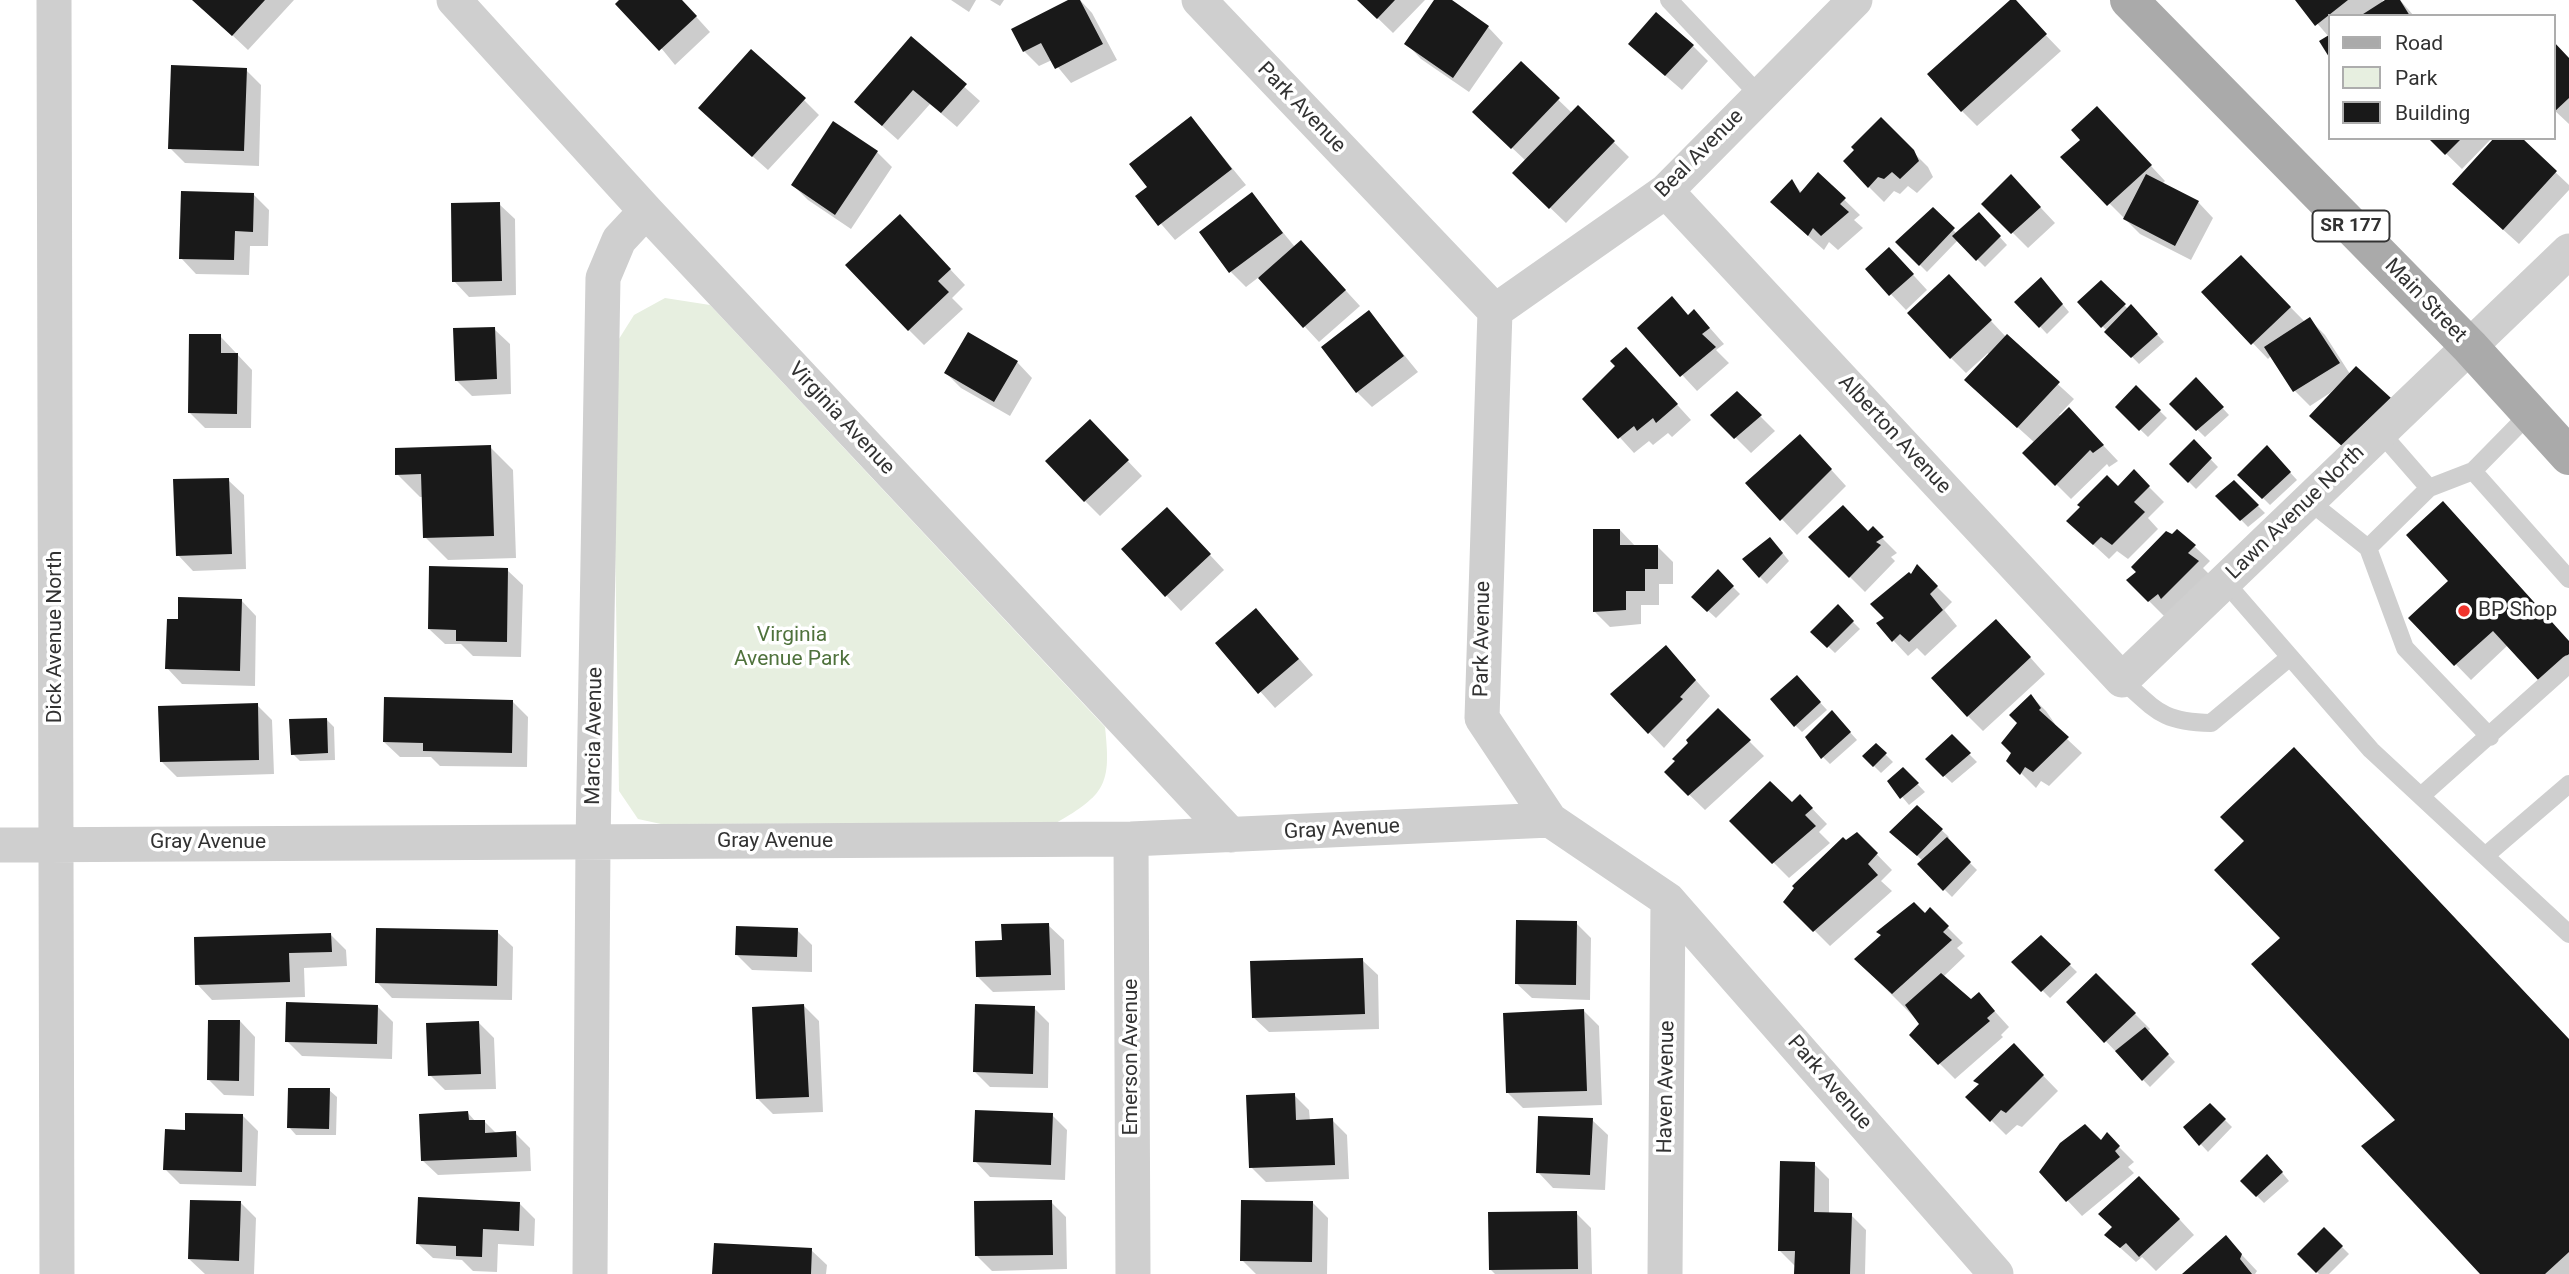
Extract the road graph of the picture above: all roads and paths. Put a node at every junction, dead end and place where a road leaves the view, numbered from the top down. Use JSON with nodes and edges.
{"nodes":[{"id":1,"x":54,"y":0,"type":"edge"},
{"id":2,"x":454,"y":0,"type":"edge"},
{"id":3,"x":1199,"y":0,"type":"edge"},
{"id":4,"x":1669,"y":0,"type":"edge"},
{"id":5,"x":1855,"y":0,"type":"edge"},
{"id":6,"x":2129,"y":0,"type":"edge"},
{"id":7,"x":1759,"y":95,"type":"junction"},
{"id":8,"x":1667,"y":191,"type":"junction"},
{"id":9,"x":646,"y":211,"type":"junction"},
{"id":10,"x":2569,"y":251,"type":"edge"},
{"id":11,"x":1495,"y":311,"type":"junction"},
{"id":12,"x":2470,"y":347,"type":"junction"},
{"id":13,"x":2530,"y":413,"type":"junction"},
{"id":14,"x":2381,"y":433,"type":"junction"},
{"id":15,"x":2569,"y":456,"type":"edge"},
{"id":16,"x":2473,"y":471,"type":"junction"},
{"id":17,"x":2429,"y":488,"type":"junction"},
{"id":18,"x":2309,"y":501,"type":"junction"},
{"id":19,"x":2368,"y":548,"type":"junction"},
{"id":20,"x":2569,"y":579,"type":"edge"},
{"id":21,"x":2225,"y":582,"type":"junction"},
{"id":22,"x":2290,"y":657,"type":"junction"},
{"id":23,"x":2569,"y":664,"type":"edge"},
{"id":24,"x":2122,"y":680,"type":"junction"},
{"id":25,"x":2490,"y":737,"type":"junction"},
{"id":26,"x":2569,"y":784,"type":"edge"},
{"id":27,"x":2421,"y":796,"type":"junction"},
{"id":28,"x":1550,"y":820,"type":"junction"},
{"id":29,"x":1231,"y":835,"type":"junction"},
{"id":30,"x":1131,"y":839,"type":"junction"},
{"id":31,"x":57,"y":844,"type":"junction"},
{"id":32,"x":593,"y":844,"type":"junction"},
{"id":33,"x":0,"y":845,"type":"edge"},
{"id":34,"x":2485,"y":856,"type":"junction"},
{"id":35,"x":1668,"y":900,"type":"junction"},
{"id":36,"x":2569,"y":934,"type":"edge"},
{"id":37,"x":57,"y":1274,"type":"edge"},
{"id":38,"x":590,"y":1274,"type":"edge"},
{"id":39,"x":1133,"y":1274,"type":"edge"},
{"id":40,"x":1665,"y":1274,"type":"edge"},
{"id":41,"x":1996,"y":1274,"type":"edge"}],
"edges":[{"from":1,"to":31,"type":"street","name":"Dick Avenue North"},
{"from":2,"to":9,"type":"street","name":"Virginia Avenue"},
{"from":3,"to":11,"type":"street","name":"Park Avenue"},
{"from":4,"to":7,"type":"lane"},
{"from":5,"to":7,"type":"street","name":"Beal Avenue"},
{"from":6,"to":12,"type":"main road","name":"Main Street","number":"SR 177"},
{"from":7,"to":8,"type":"street","name":"Beal Avenue"},
{"from":8,"to":11,"type":"street","name":"Beal Avenue"},
{"from":8,"to":24,"type":"street","name":"Alberton Avenue"},
{"from":9,"to":29,"type":"street","name":"Virginia Avenue"},
{"from":9,"to":32,"type":"street","name":"Marcia Avenue"},
{"from":10,"to":12,"type":"street","name":"Lawn Avenue North"},
{"from":11,"to":28,"type":"street","name":"Park Avenue"},
{"from":12,"to":13,"type":"main road","name":"Main Street","number":"SR 177"},
{"from":12,"to":14,"type":"street","name":"Lawn Avenue North"},
{"from":13,"to":15,"type":"main road","name":"Main Street","number":"SR 177"},
{"from":13,"to":16,"type":"lane"},
{"from":14,"to":17,"type":"lane"},
{"from":14,"to":18,"type":"street","name":"Lawn Avenue North"},
{"from":16,"to":17,"type":"lane"},
{"from":16,"to":20,"type":"lane"},
{"from":17,"to":19,"type":"lane"},
{"from":18,"to":19,"type":"lane"},
{"from":18,"to":21,"type":"street","name":"Lawn Avenue North"},
{"from":19,"to":25,"type":"lane"},
{"from":21,"to":22,"type":"lane"},
{"from":21,"to":24,"type":"street","name":"Lawn Avenue North"},
{"from":22,"to":24,"type":"lane"},
{"from":22,"to":27,"type":"lane"},
{"from":23,"to":25,"type":"lane"},
{"from":25,"to":27,"type":"lane"},
{"from":26,"to":34,"type":"lane"},
{"from":27,"to":34,"type":"lane"},
{"from":28,"to":29,"type":"street","name":"Gray Avenue"},
{"from":28,"to":35,"type":"street","name":"Park Avenue"},
{"from":29,"to":30,"type":"street","name":"Gray Avenue"},
{"from":30,"to":32,"type":"street","name":"Gray Avenue"},
{"from":30,"to":39,"type":"street","name":"Emerson Avenue"},
{"from":31,"to":32,"type":"street","name":"Gray Avenue"},
{"from":31,"to":33,"type":"street","name":"Gray Avenue"},
{"from":31,"to":37,"type":"street","name":"Dick Avenue North"},
{"from":32,"to":38,"type":"street","name":"Marcia Avenue"},
{"from":34,"to":36,"type":"lane"},
{"from":35,"to":40,"type":"street","name":"Haven Avenue"},
{"from":35,"to":41,"type":"street","name":"Park Avenue"}]}
